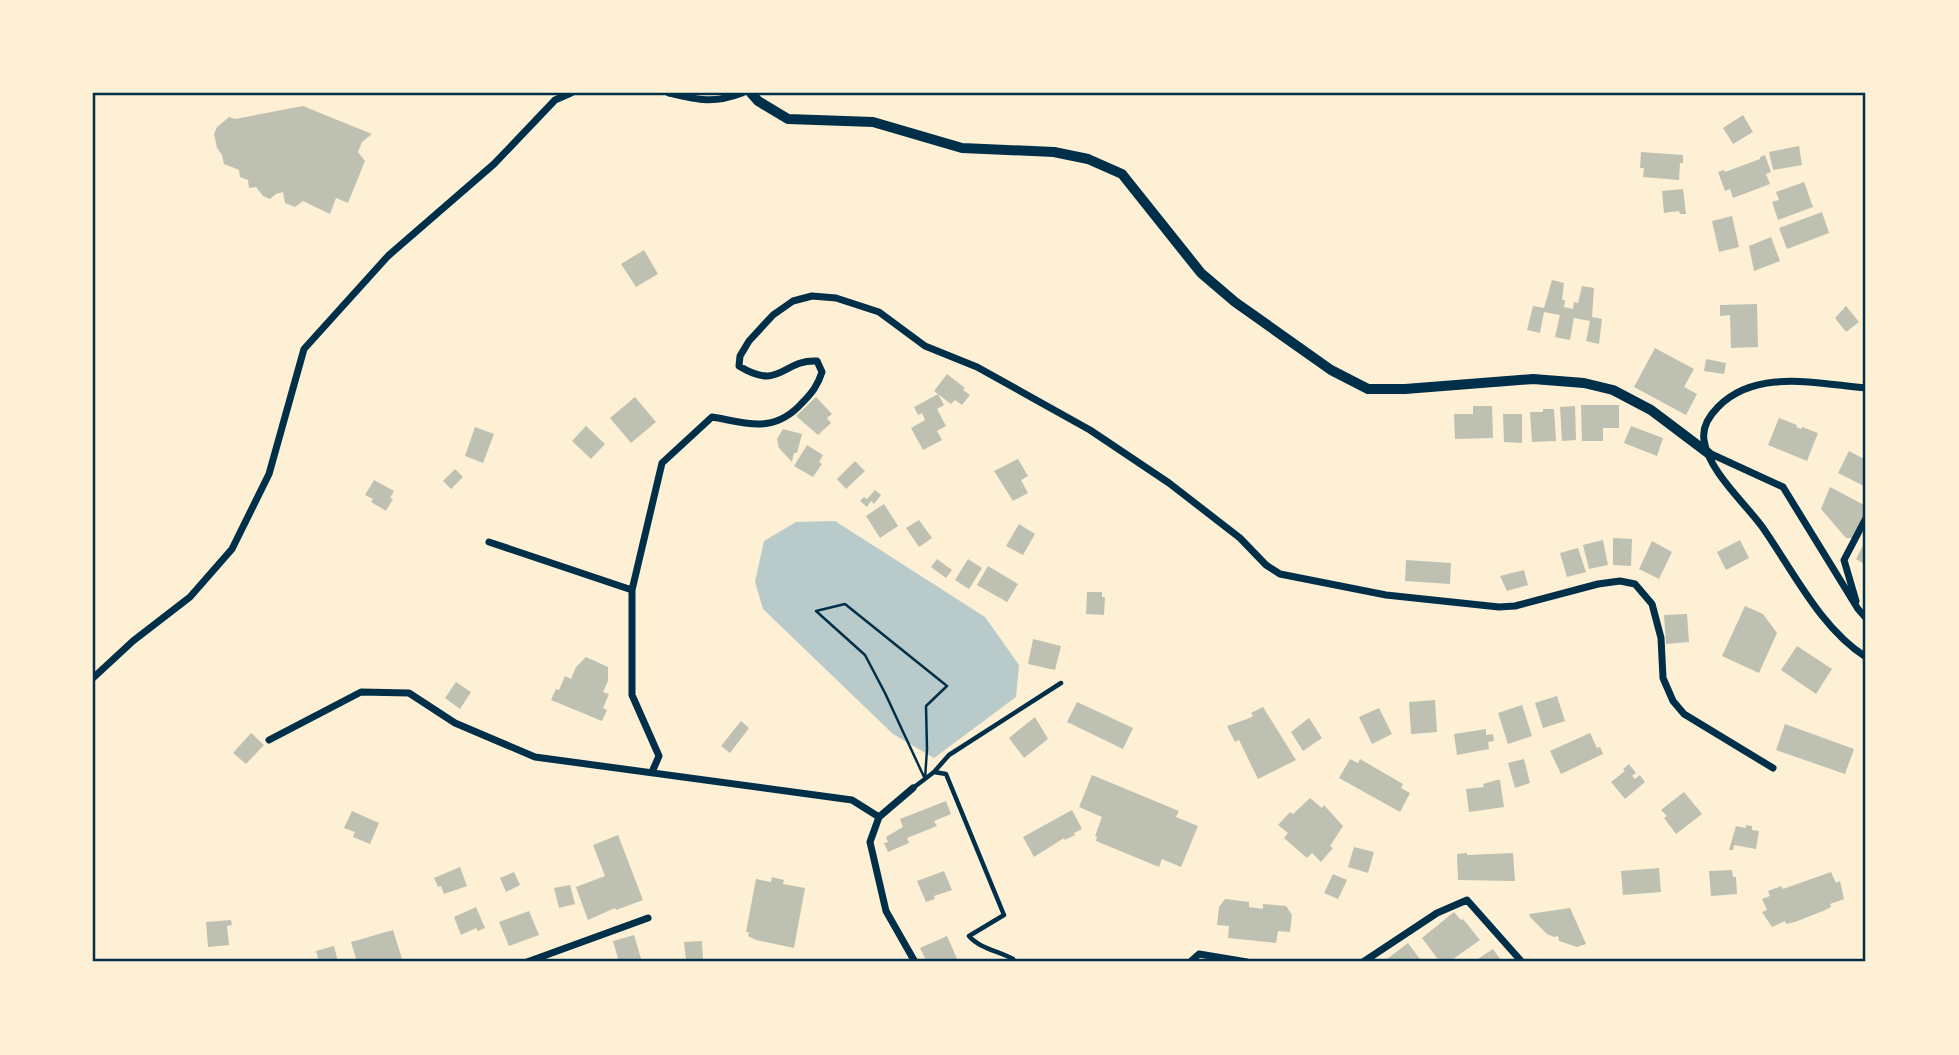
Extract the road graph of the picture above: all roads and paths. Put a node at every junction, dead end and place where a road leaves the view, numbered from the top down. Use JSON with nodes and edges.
{"nodes":[{"id":1,"x":571,"y":93,"type":"edge"},
{"id":2,"x":669,"y":93,"type":"edge"},
{"id":3,"x":742,"y":93,"type":"edge"},
{"id":4,"x":751,"y":93,"type":"edge"},
{"id":5,"x":1866,"y":387,"type":"edge"},
{"id":6,"x":1708,"y":453,"type":"junction"},
{"id":7,"x":1866,"y":518,"type":"edge"},
{"id":8,"x":489,"y":542,"type":"dead end"},
{"id":9,"x":632,"y":590,"type":"junction"},
{"id":10,"x":1858,"y":609,"type":"junction"},
{"id":11,"x":1866,"y":618,"type":"edge"},
{"id":12,"x":1866,"y":657,"type":"edge"},
{"id":13,"x":93,"y":678,"type":"edge"},
{"id":14,"x":1060,"y":683,"type":"dead end"},
{"id":15,"x":269,"y":740,"type":"dead end"},
{"id":16,"x":927,"y":749,"type":"dead end"},
{"id":17,"x":1773,"y":768,"type":"dead end"},
{"id":18,"x":652,"y":772,"type":"junction"},
{"id":19,"x":934,"y":772,"type":"junction"},
{"id":20,"x":925,"y":779,"type":"junction"},
{"id":21,"x":912,"y":788,"type":"joint"},
{"id":22,"x":879,"y":817,"type":"junction"},
{"id":23,"x":648,"y":918,"type":"dead end"},
{"id":24,"x":527,"y":962,"type":"edge"},
{"id":25,"x":915,"y":962,"type":"edge"},
{"id":26,"x":1012,"y":962,"type":"edge"},
{"id":27,"x":1191,"y":962,"type":"edge"},
{"id":28,"x":1247,"y":962,"type":"edge"},
{"id":29,"x":1363,"y":962,"type":"edge"},
{"id":30,"x":1522,"y":962,"type":"edge"}],
"edges":[{"from":1,"to":13,"type":"street"},
{"from":2,"to":3,"type":"street"},
{"from":4,"to":6,"type":"street"},
{"from":5,"to":6,"type":"street"},
{"from":6,"to":10,"type":"street"},
{"from":6,"to":12,"type":"street"},
{"from":7,"to":10,"type":"street"},
{"from":8,"to":9,"type":"street"},
{"from":9,"to":17,"type":"street"},
{"from":9,"to":18,"type":"street"},
{"from":10,"to":11,"type":"street"},
{"from":14,"to":19,"type":"lane"},
{"from":15,"to":18,"type":"street"},
{"from":16,"to":20,"type":"path"},
{"from":18,"to":22,"type":"street"},
{"from":19,"to":20,"type":"lane"},
{"from":19,"to":26,"type":"lane"},
{"from":20,"to":21,"type":"lane"},
{"from":21,"to":22,"type":"street"},
{"from":22,"to":25,"type":"street"},
{"from":23,"to":24,"type":"street"},
{"from":27,"to":28,"type":"street"},
{"from":29,"to":30,"type":"street"}]}
